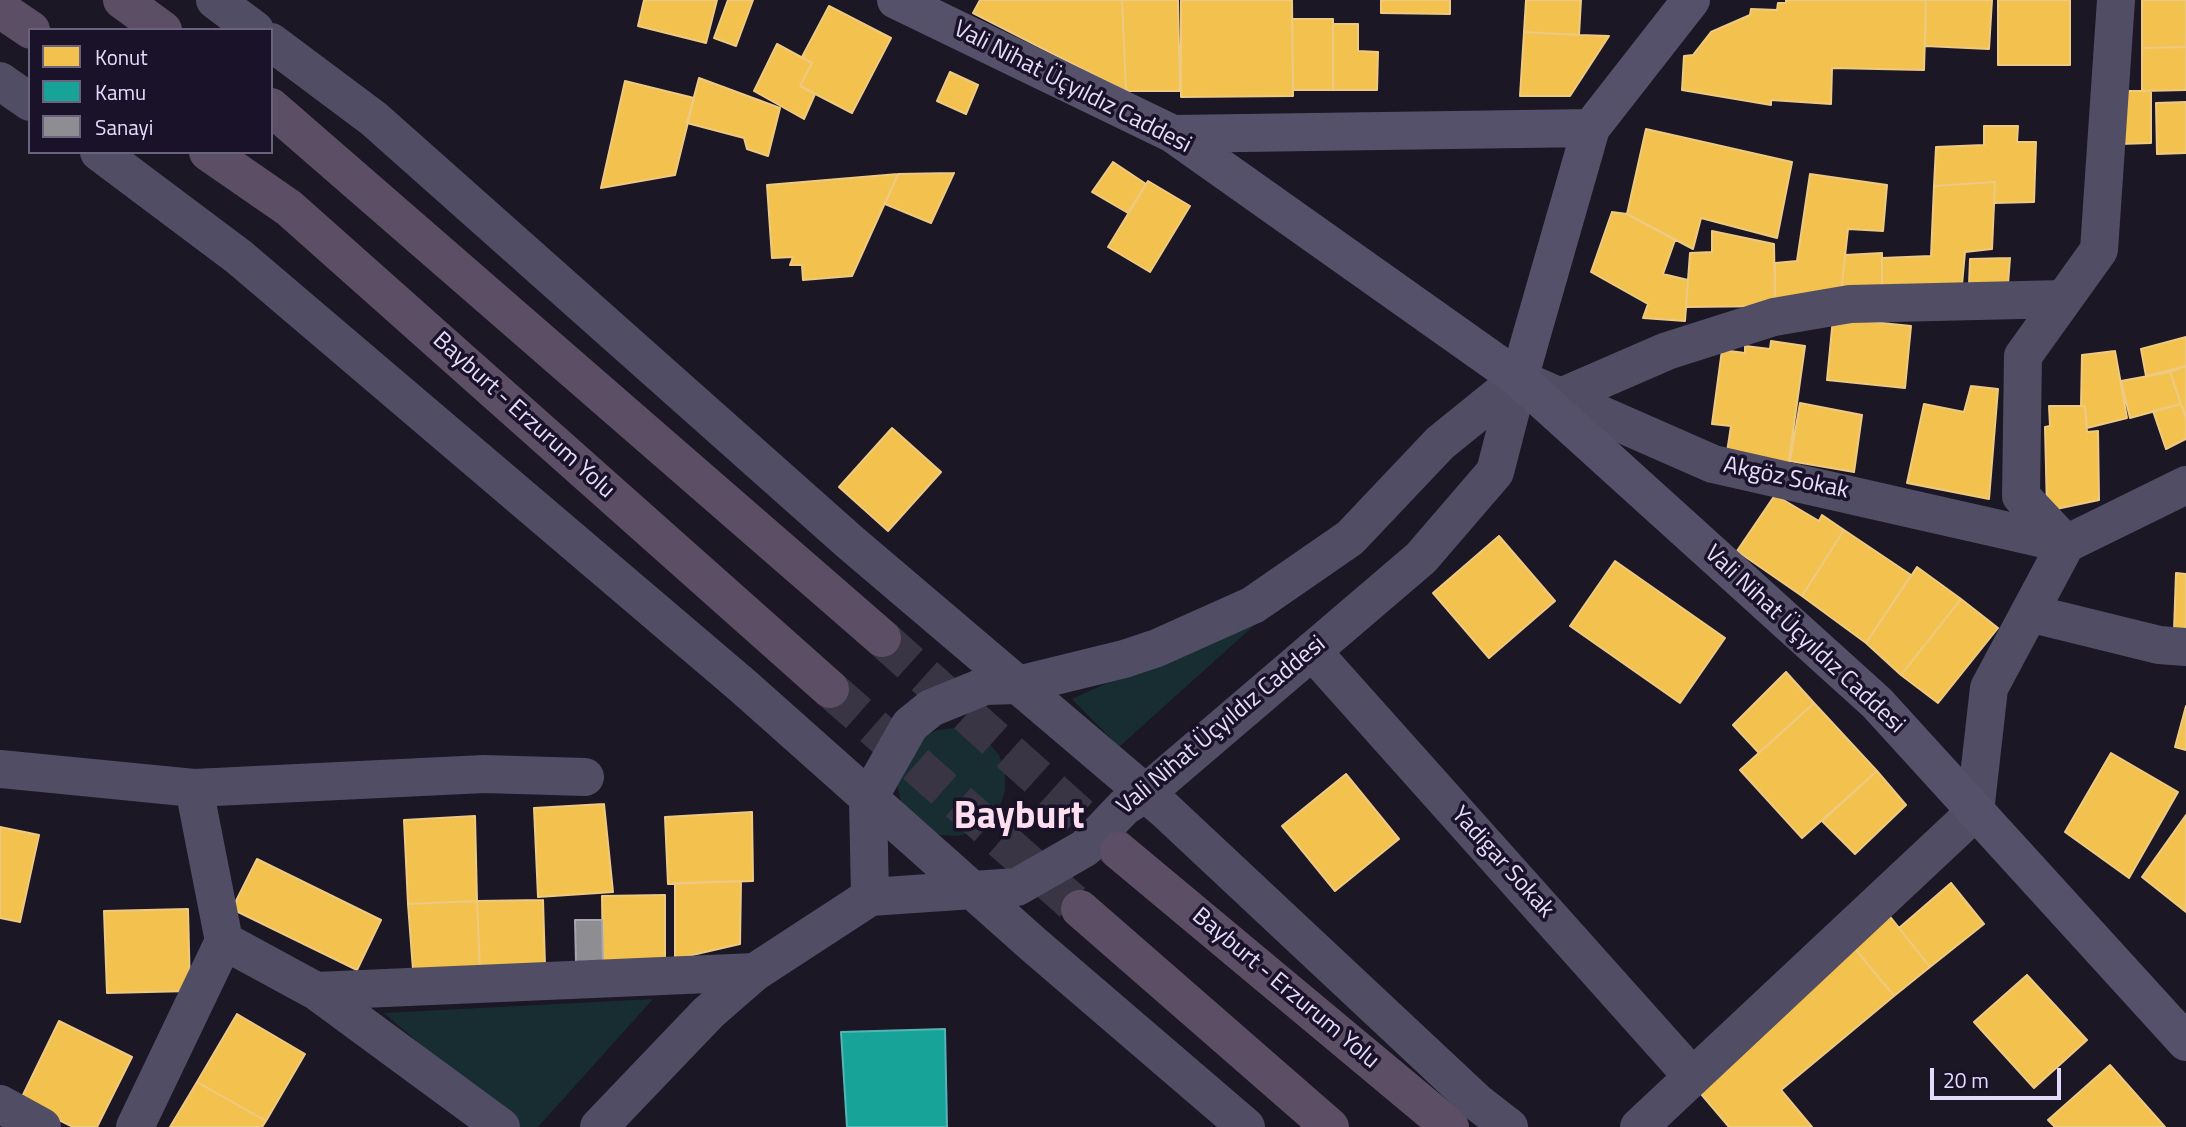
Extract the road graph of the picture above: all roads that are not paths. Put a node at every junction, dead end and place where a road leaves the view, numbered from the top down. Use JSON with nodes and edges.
{"nodes":[{"id":1,"x":122,"y":0,"type":"edge"},
{"id":2,"x":215,"y":0,"type":"edge"},
{"id":3,"x":895,"y":0,"type":"edge"},
{"id":4,"x":1691,"y":0,"type":"edge"},
{"id":5,"x":2116,"y":0,"type":"edge"},
{"id":6,"x":0,"y":9,"type":"edge"},
{"id":7,"x":28,"y":28,"type":"edge"},
{"id":8,"x":160,"y":28,"type":"edge"},
{"id":9,"x":252,"y":28,"type":"edge"},
{"id":10,"x":273,"y":43,"type":"edge"},
{"id":11,"x":0,"y":81,"type":"edge"},
{"id":12,"x":28,"y":101,"type":"edge"},
{"id":13,"x":273,"y":109,"type":"edge"},
{"id":14,"x":1591,"y":128,"type":"junction"},
{"id":15,"x":1173,"y":134,"type":"junction"},
{"id":16,"x":102,"y":154,"type":"edge"},
{"id":17,"x":211,"y":154,"type":"edge"},
{"id":18,"x":2064,"y":299,"type":"junction"},
{"id":19,"x":1519,"y":379,"type":"junction"},
{"id":20,"x":1562,"y":397,"type":"junction"},
{"id":21,"x":2186,"y":485,"type":"edge"},
{"id":22,"x":2066,"y":544,"type":"junction"},
{"id":23,"x":2029,"y":613,"type":"junction"},
{"id":24,"x":883,"y":638,"type":"tunnel mouth"},
{"id":25,"x":2186,"y":647,"type":"edge"},
{"id":26,"x":1312,"y":651,"type":"junction"},
{"id":27,"x":1018,"y":685,"type":"junction"},
{"id":28,"x":830,"y":689,"type":"tunnel mouth"},
{"id":29,"x":0,"y":769,"type":"edge"},
{"id":30,"x":585,"y":777,"type":"dead end"},
{"id":31,"x":194,"y":788,"type":"junction"},
{"id":32,"x":1146,"y":793,"type":"junction"},
{"id":33,"x":868,"y":799,"type":"junction"},
{"id":34,"x":1975,"y":812,"type":"junction"},
{"id":35,"x":1119,"y":851,"type":"tunnel mouth"},
{"id":36,"x":973,"y":891,"type":"junction"},
{"id":37,"x":870,"y":897,"type":"junction"},
{"id":38,"x":1080,"y":908,"type":"tunnel mouth"},
{"id":39,"x":224,"y":942,"type":"junction"},
{"id":40,"x":755,"y":972,"type":"junction"},
{"id":41,"x":316,"y":991,"type":"junction"},
{"id":42,"x":2186,"y":1042,"type":"edge"},
{"id":43,"x":1692,"y":1076,"type":"junction"},
{"id":44,"x":0,"y":1104,"type":"edge"},
{"id":45,"x":42,"y":1127,"type":"edge"},
{"id":46,"x":135,"y":1127,"type":"edge"},
{"id":47,"x":500,"y":1127,"type":"edge"},
{"id":48,"x":599,"y":1127,"type":"edge"},
{"id":49,"x":1246,"y":1127,"type":"edge"},
{"id":50,"x":1330,"y":1127,"type":"edge"},
{"id":51,"x":1450,"y":1127,"type":"edge"},
{"id":52,"x":1509,"y":1127,"type":"edge"},
{"id":53,"x":1639,"y":1127,"type":"edge"}],
"edges":[{"from":1,"to":8,"type":"highway"},
{"from":2,"to":9,"type":"street"},
{"from":3,"to":15,"type":"main road","name":"Vali Nihat Üçyıldız Caddesi"},
{"from":4,"to":14,"type":"main road"},
{"from":5,"to":18,"type":"street"},
{"from":6,"to":7,"type":"highway"},
{"from":10,"to":27,"type":"street"},
{"from":11,"to":12,"type":"street"},
{"from":13,"to":24,"type":"highway"},
{"from":14,"to":15,"type":"main road"},
{"from":14,"to":19,"type":"main road"},
{"from":15,"to":19,"type":"main road","name":"Vali Nihat Üçyıldız Caddesi"},
{"from":16,"to":33,"type":"street"},
{"from":17,"to":28,"type":"highway","name":"Bayburt - Erzurum Yolu"},
{"from":18,"to":20,"type":"street"},
{"from":18,"to":22,"type":"street"},
{"from":19,"to":20,"type":"street","name":"Akgöz Sokak"},
{"from":19,"to":26,"type":"street","name":"Vali Nihat Üçyıldız Caddesi"},
{"from":19,"to":27,"type":"street"},
{"from":19,"to":34,"type":"main road","name":"Vali Nihat Üçyıldız Caddesi"},
{"from":20,"to":22,"type":"street","name":"Akgöz Sokak"},
{"from":21,"to":22,"type":"street"},
{"from":22,"to":23,"type":"street"},
{"from":23,"to":25,"type":"street"},
{"from":23,"to":34,"type":"street"},
{"from":26,"to":32,"type":"street","name":"Vali Nihat Üçyıldız Caddesi"},
{"from":26,"to":43,"type":"street","name":"Yadigar Sokak"},
{"from":27,"to":32,"type":"street"},
{"from":27,"to":33,"type":"street"},
{"from":29,"to":31,"type":"street"},
{"from":30,"to":31,"type":"street"},
{"from":31,"to":39,"type":"street"},
{"from":32,"to":36,"type":"street","name":"Vali Nihat Üçyıldız Caddesi"},
{"from":32,"to":52,"type":"street"},
{"from":33,"to":36,"type":"street"},
{"from":33,"to":37,"type":"street"},
{"from":34,"to":42,"type":"main road","name":"Vali Nihat Üçyıldız Caddesi"},
{"from":34,"to":43,"type":"street"},
{"from":35,"to":51,"type":"highway","name":"Bayburt - Erzurum Yolu"},
{"from":36,"to":37,"type":"street","name":"Vali Nihat Üçyıldız Caddesi"},
{"from":36,"to":49,"type":"street"},
{"from":37,"to":40,"type":"street"},
{"from":38,"to":50,"type":"highway"},
{"from":39,"to":41,"type":"street"},
{"from":39,"to":46,"type":"street"},
{"from":40,"to":41,"type":"street"},
{"from":40,"to":48,"type":"street"},
{"from":41,"to":47,"type":"street"},
{"from":43,"to":53,"type":"street"},
{"from":44,"to":45,"type":"street"}]}
